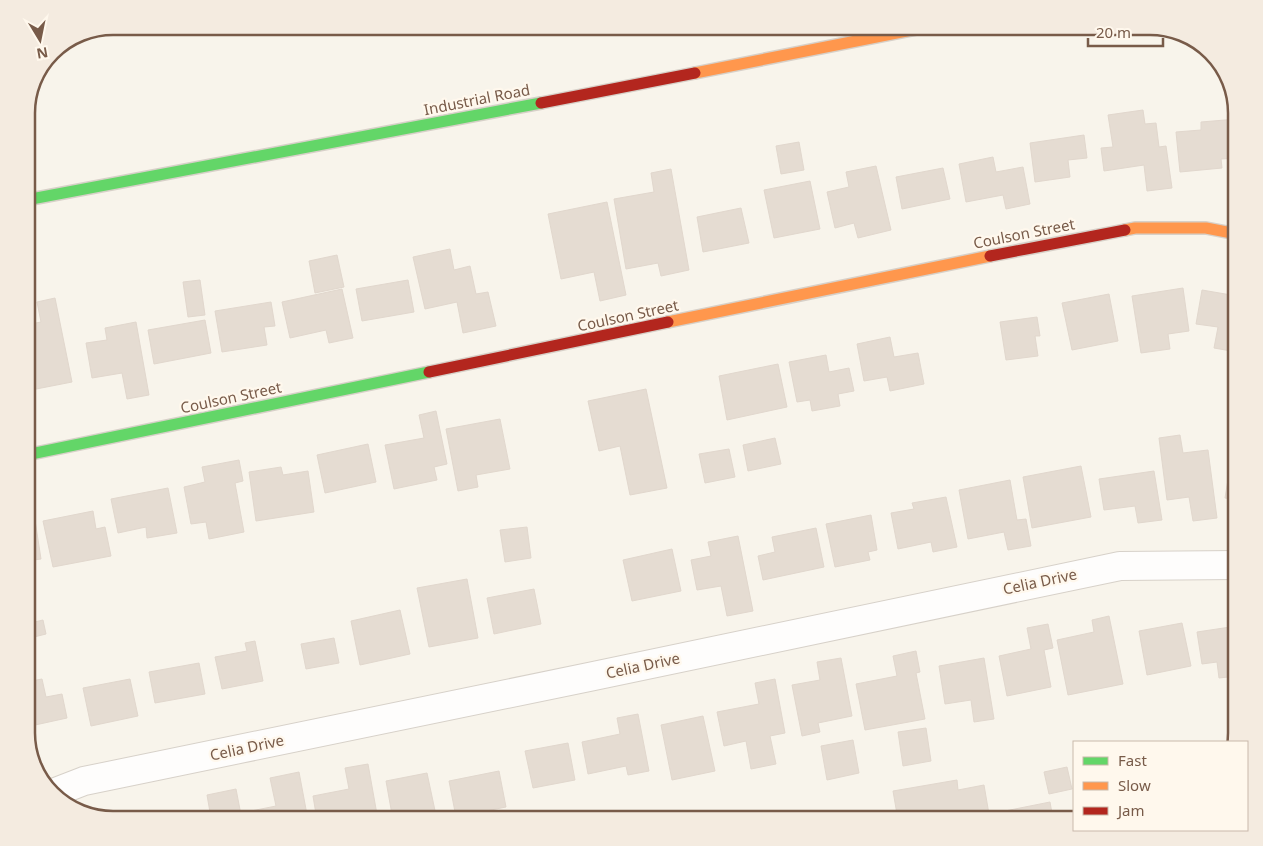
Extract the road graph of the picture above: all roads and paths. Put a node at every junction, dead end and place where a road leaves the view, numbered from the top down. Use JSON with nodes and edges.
{"nodes":[{"id":1,"x":886,"y":35,"type":"edge"},
{"id":2,"x":35,"y":198,"type":"edge"},
{"id":3,"x":1228,"y":232,"type":"edge"},
{"id":4,"x":35,"y":453,"type":"edge"},
{"id":5,"x":1228,"y":565,"type":"edge"},
{"id":6,"x":60,"y":790,"type":"edge"}],
"edges":[{"from":1,"to":2,"type":"street","name":"Industrial Road"},
{"from":3,"to":4,"type":"street","name":"Coulson Street"},
{"from":5,"to":6,"type":"street","name":"Celia Drive"}]}
